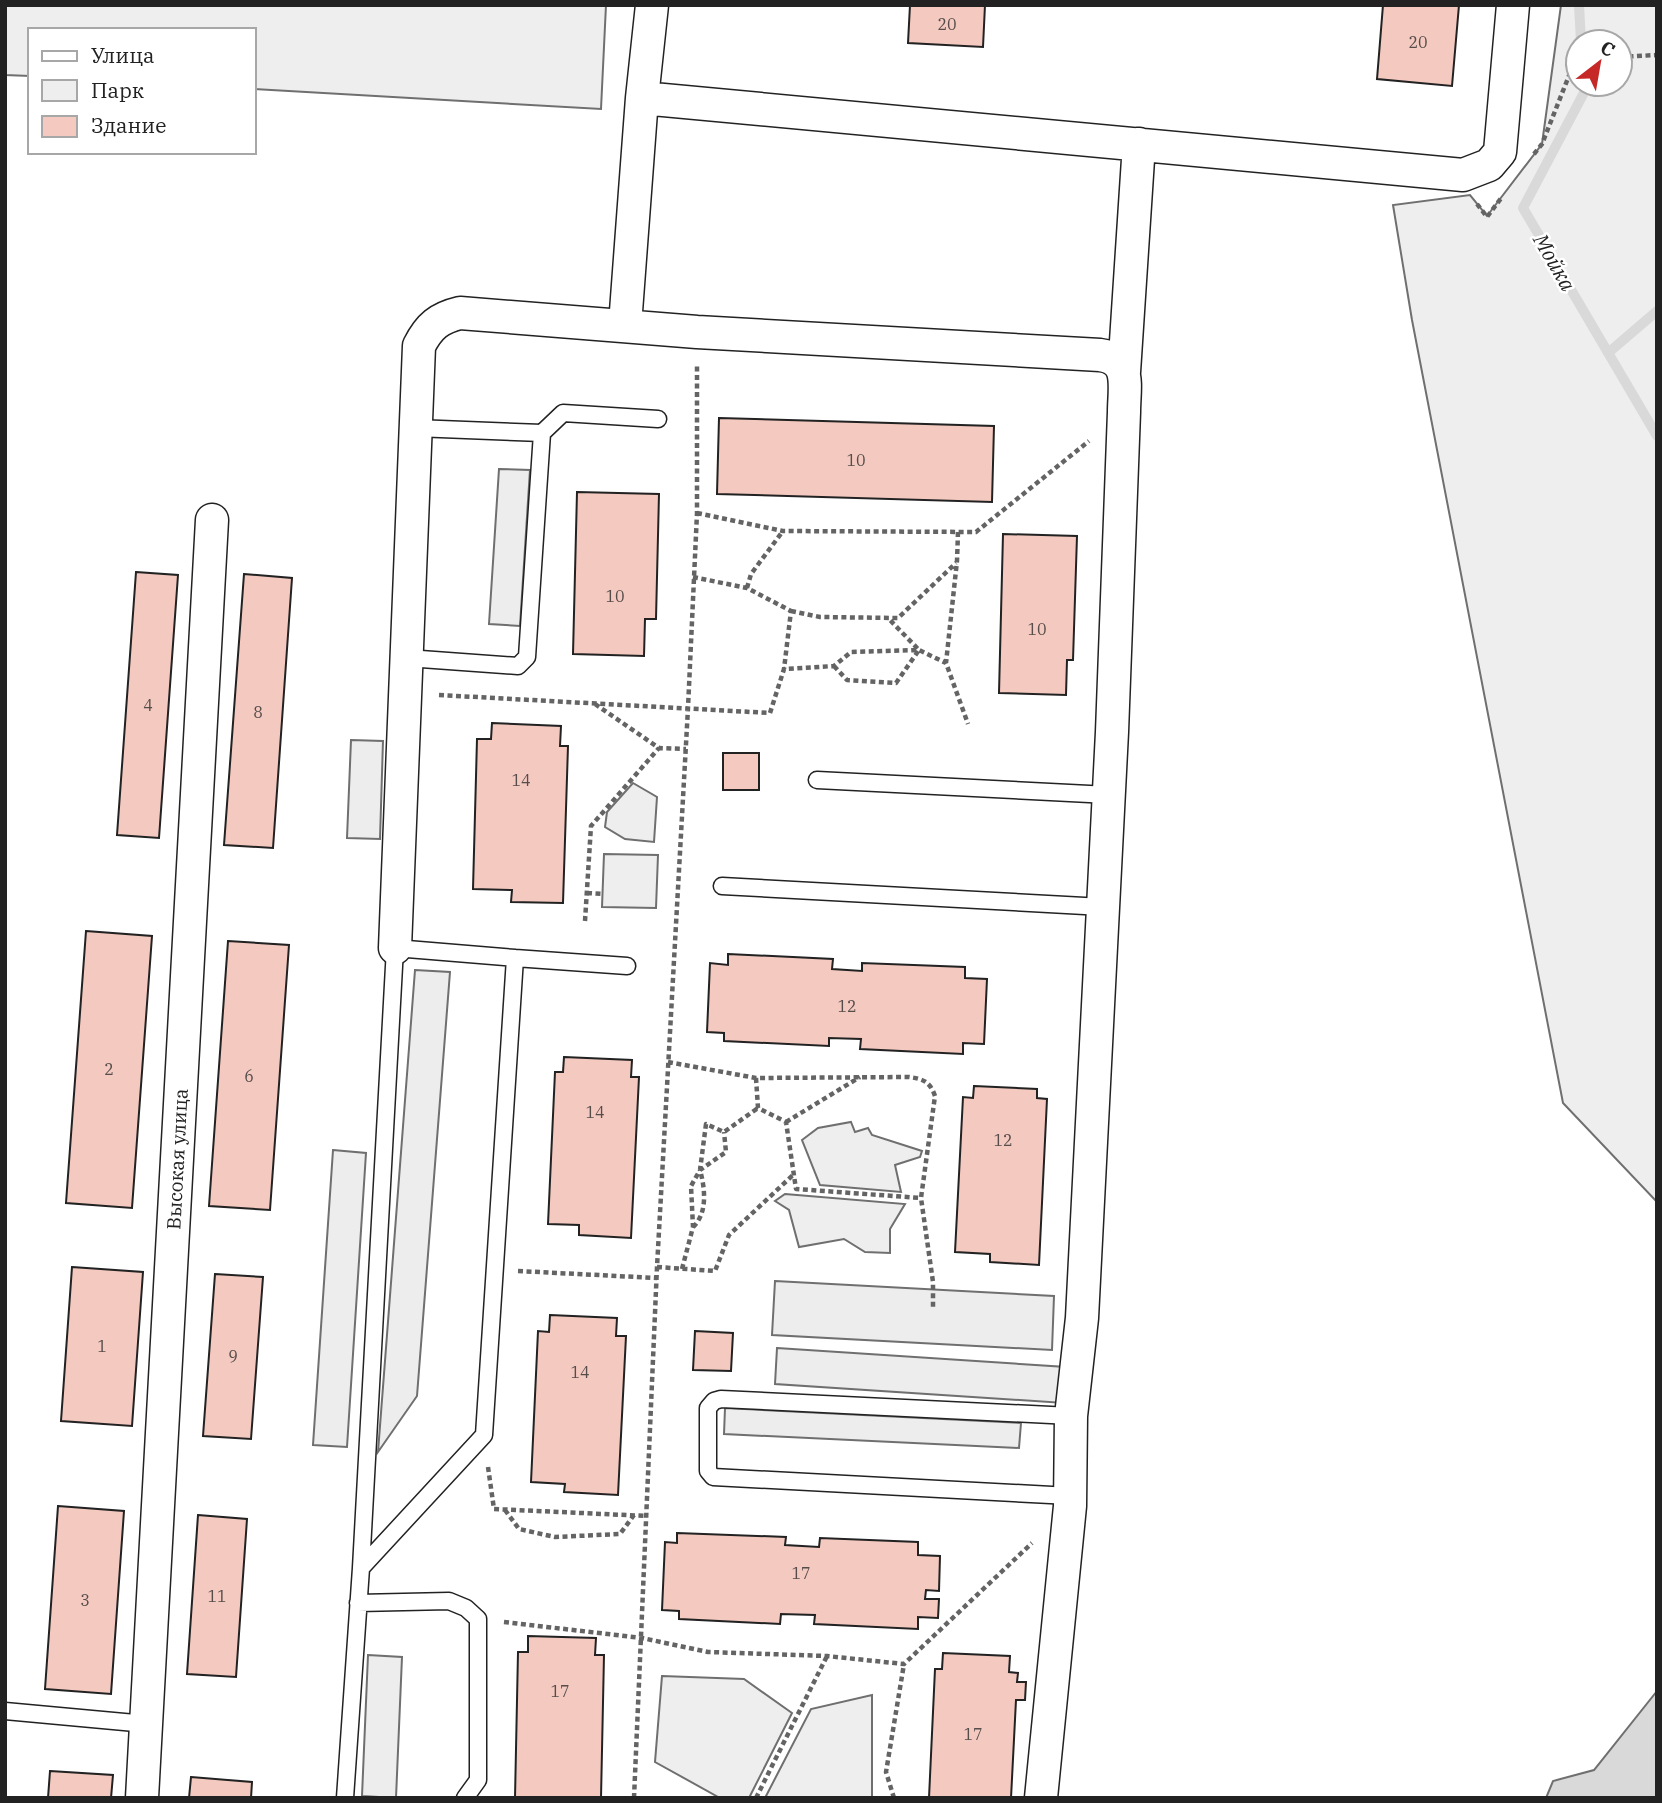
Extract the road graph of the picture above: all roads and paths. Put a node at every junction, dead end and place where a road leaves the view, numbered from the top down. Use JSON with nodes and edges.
{"nodes":[{"id":1,"x":652,"y":5,"type":"edge"},
{"id":2,"x":1513,"y":5,"type":"edge"},
{"id":3,"x":1657,"y":55,"type":"edge"},
{"id":4,"x":1634,"y":56,"type":"edge"},
{"id":5,"x":642,"y":98,"type":"junction"},
{"id":6,"x":1139,"y":145,"type":"junction"},
{"id":7,"x":625,"y":325,"type":"junction"},
{"id":8,"x":697,"y":332,"type":"junction"},
{"id":9,"x":1124,"y":372,"type":"junction"},
{"id":10,"x":1125,"y":412,"type":"junction"},
{"id":11,"x":658,"y":419,"type":"dead end"},
{"id":12,"x":415,"y":428,"type":"junction"},
{"id":13,"x":542,"y":433,"type":"junction"},
{"id":14,"x":697,"y":513,"type":"junction"},
{"id":15,"x":212,"y":520,"type":"dead end"},
{"id":16,"x":783,"y":531,"type":"junction"},
{"id":17,"x":958,"y":531,"type":"junction"},
{"id":18,"x":957,"y":561,"type":"junction"},
{"id":19,"x":692,"y":577,"type":"junction"},
{"id":20,"x":747,"y":588,"type":"junction"},
{"id":21,"x":791,"y":611,"type":"junction"},
{"id":22,"x":887,"y":618,"type":"junction"},
{"id":23,"x":919,"y":650,"type":"junction"},
{"id":24,"x":407,"y":658,"type":"junction"},
{"id":25,"x":946,"y":663,"type":"junction"},
{"id":26,"x":834,"y":666,"type":"junction"},
{"id":27,"x":784,"y":669,"type":"junction"},
{"id":28,"x":406,"y":693,"type":"junction"},
{"id":29,"x":594,"y":703,"type":"junction"},
{"id":30,"x":688,"y":708,"type":"junction"},
{"id":31,"x":968,"y":724,"type":"dead end"},
{"id":32,"x":659,"y":748,"type":"junction"},
{"id":33,"x":686,"y":749,"type":"junction"},
{"id":34,"x":817,"y":780,"type":"dead end"},
{"id":35,"x":1109,"y":795,"type":"junction"},
{"id":36,"x":722,"y":886,"type":"dead end"},
{"id":37,"x":587,"y":893,"type":"junction"},
{"id":38,"x":603,"y":894,"type":"dead end"},
{"id":39,"x":1103,"y":907,"type":"junction"},
{"id":40,"x":585,"y":921,"type":"dead end"},
{"id":41,"x":395,"y":948,"type":"junction"},
{"id":42,"x":515,"y":958,"type":"junction"},
{"id":43,"x":627,"y":966,"type":"dead end"},
{"id":44,"x":668,"y":1062,"type":"junction"},
{"id":45,"x":862,"y":1076,"type":"junction"},
{"id":46,"x":756,"y":1078,"type":"junction"},
{"id":47,"x":758,"y":1108,"type":"junction"},
{"id":48,"x":786,"y":1122,"type":"junction"},
{"id":49,"x":724,"y":1132,"type":"junction"},
{"id":50,"x":700,"y":1170,"type":"junction"},
{"id":51,"x":793,"y":1174,"type":"junction"},
{"id":52,"x":921,"y":1198,"type":"junction"},
{"id":53,"x":693,"y":1227,"type":"junction"},
{"id":54,"x":657,"y":1267,"type":"junction"},
{"id":55,"x":494,"y":1269,"type":"junction"},
{"id":56,"x":682,"y":1269,"type":"junction"},
{"id":57,"x":657,"y":1278,"type":"junction"},
{"id":58,"x":933,"y":1309,"type":"dead end"},
{"id":59,"x":1070,"y":1416,"type":"junction"},
{"id":60,"x":484,"y":1435,"type":"junction"},
{"id":61,"x":1070,"y":1501,"type":"junction"},
{"id":62,"x":505,"y":1509,"type":"junction"},
{"id":63,"x":634,"y":1515,"type":"junction"},
{"id":64,"x":647,"y":1516,"type":"junction"},
{"id":65,"x":361,"y":1568,"type":"junction"},
{"id":66,"x":358,"y":1602,"type":"junction"},
{"id":67,"x":478,"y":1619,"type":"junction"},
{"id":68,"x":642,"y":1638,"type":"junction"},
{"id":69,"x":828,"y":1656,"type":"junction"},
{"id":70,"x":904,"y":1664,"type":"junction"},
{"id":71,"x":5,"y":1711,"type":"edge"},
{"id":72,"x":146,"y":1724,"type":"junction"},
{"id":73,"x":142,"y":1798,"type":"edge"},
{"id":74,"x":345,"y":1798,"type":"edge"},
{"id":75,"x":465,"y":1798,"type":"edge"},
{"id":76,"x":634,"y":1798,"type":"edge"},
{"id":77,"x":756,"y":1798,"type":"edge"},
{"id":78,"x":894,"y":1798,"type":"edge"},
{"id":79,"x":1041,"y":1798,"type":"edge"}],
"edges":[{"from":1,"to":5,"type":"street"},
{"from":2,"to":6,"type":"street"},
{"from":3,"to":4,"type":"path"},
{"from":5,"to":6,"type":"street"},
{"from":5,"to":7,"type":"street"},
{"from":6,"to":9,"type":"street"},
{"from":7,"to":8,"type":"street"},
{"from":7,"to":12,"type":"street"},
{"from":8,"to":9,"type":"street"},
{"from":8,"to":14,"type":"path"},
{"from":9,"to":10,"type":"street"},
{"from":10,"to":17,"type":"path"},
{"from":10,"to":35,"type":"street"},
{"from":11,"to":13,"type":"lane"},
{"from":12,"to":13,"type":"lane"},
{"from":12,"to":24,"type":"street"},
{"from":13,"to":24,"type":"lane"},
{"from":14,"to":16,"type":"path"},
{"from":14,"to":19,"type":"path"},
{"from":15,"to":72,"type":"street","name":"Высокая улица"},
{"from":16,"to":17,"type":"path"},
{"from":16,"to":20,"type":"path"},
{"from":17,"to":18,"type":"path"},
{"from":18,"to":22,"type":"path"},
{"from":18,"to":25,"type":"path"},
{"from":19,"to":20,"type":"path"},
{"from":19,"to":30,"type":"path"},
{"from":20,"to":21,"type":"path"},
{"from":21,"to":22,"type":"path"},
{"from":21,"to":27,"type":"path"},
{"from":22,"to":23,"type":"path"},
{"from":23,"to":25,"type":"path"},
{"from":23,"to":26,"type":"path"},
{"from":23,"to":26,"type":"path"},
{"from":24,"to":28,"type":"street"},
{"from":25,"to":31,"type":"path"},
{"from":26,"to":27,"type":"path"},
{"from":27,"to":30,"type":"path"},
{"from":28,"to":29,"type":"path"},
{"from":28,"to":41,"type":"street"},
{"from":29,"to":30,"type":"path"},
{"from":29,"to":32,"type":"path"},
{"from":30,"to":33,"type":"path"},
{"from":32,"to":33,"type":"path"},
{"from":32,"to":37,"type":"path"},
{"from":33,"to":44,"type":"path"},
{"from":34,"to":35,"type":"lane"},
{"from":35,"to":39,"type":"street"},
{"from":36,"to":39,"type":"lane"},
{"from":37,"to":38,"type":"path"},
{"from":37,"to":40,"type":"path"},
{"from":39,"to":59,"type":"street"},
{"from":41,"to":42,"type":"lane"},
{"from":41,"to":65,"type":"lane"},
{"from":42,"to":43,"type":"lane"},
{"from":42,"to":55,"type":"lane"},
{"from":44,"to":46,"type":"path"},
{"from":44,"to":54,"type":"path"},
{"from":45,"to":46,"type":"path"},
{"from":45,"to":48,"type":"path"},
{"from":45,"to":52,"type":"path"},
{"from":46,"to":47,"type":"path"},
{"from":47,"to":48,"type":"path"},
{"from":47,"to":49,"type":"path"},
{"from":48,"to":51,"type":"path"},
{"from":49,"to":50,"type":"path"},
{"from":49,"to":50,"type":"path"},
{"from":50,"to":53,"type":"path"},
{"from":50,"to":53,"type":"path"},
{"from":51,"to":52,"type":"path"},
{"from":51,"to":56,"type":"path"},
{"from":52,"to":58,"type":"path"},
{"from":53,"to":56,"type":"path"},
{"from":54,"to":56,"type":"path"},
{"from":54,"to":57,"type":"path"},
{"from":55,"to":57,"type":"path"},
{"from":55,"to":60,"type":"lane"},
{"from":57,"to":64,"type":"path"},
{"from":59,"to":61,"type":"street"},
{"from":59,"to":61,"type":"lane"},
{"from":60,"to":62,"type":"path"},
{"from":60,"to":65,"type":"lane"},
{"from":61,"to":70,"type":"path"},
{"from":61,"to":79,"type":"street"},
{"from":62,"to":63,"type":"path"},
{"from":62,"to":63,"type":"path"},
{"from":63,"to":64,"type":"path"},
{"from":64,"to":68,"type":"path"},
{"from":65,"to":66,"type":"lane"},
{"from":66,"to":67,"type":"lane"},
{"from":66,"to":74,"type":"lane"},
{"from":67,"to":68,"type":"path"},
{"from":67,"to":75,"type":"lane"},
{"from":68,"to":69,"type":"path"},
{"from":68,"to":76,"type":"path"},
{"from":69,"to":70,"type":"path"},
{"from":69,"to":77,"type":"path"},
{"from":70,"to":78,"type":"path"},
{"from":71,"to":72,"type":"lane"},
{"from":72,"to":73,"type":"street","name":"Высокая улица"}]}
